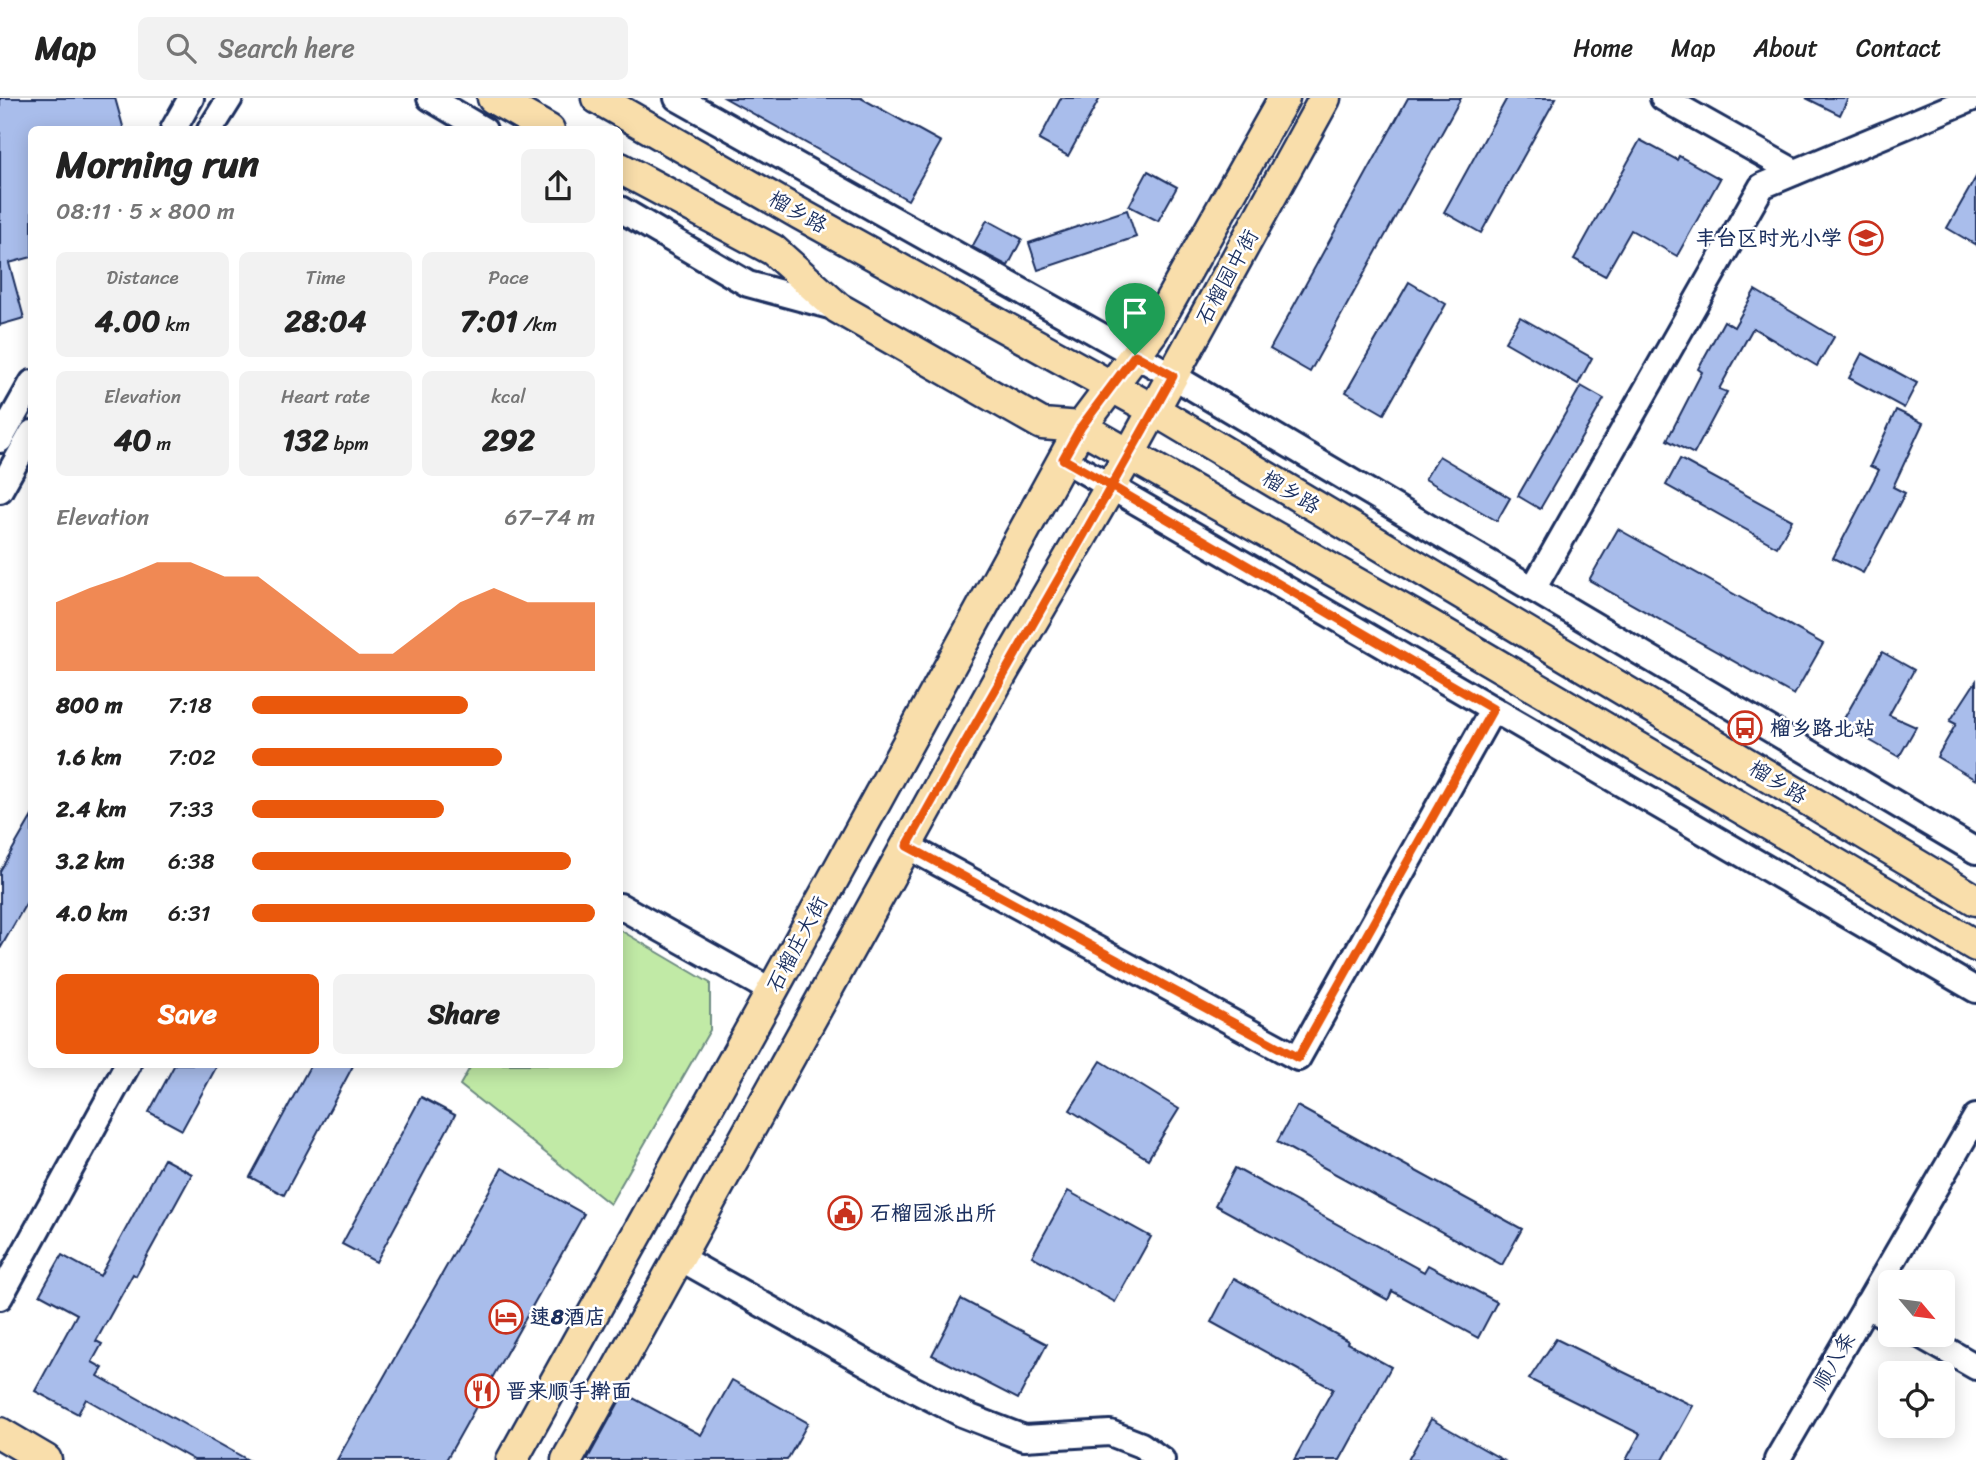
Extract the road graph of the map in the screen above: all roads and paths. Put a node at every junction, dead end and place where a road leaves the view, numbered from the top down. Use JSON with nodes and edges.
{"nodes":[{"id":1,"x":191,"y":98,"type":"edge"},
{"id":2,"x":230,"y":98,"type":"edge"},
{"id":3,"x":430,"y":98,"type":"edge"},
{"id":4,"x":494,"y":98,"type":"edge"},
{"id":5,"x":597,"y":98,"type":"edge"},
{"id":6,"x":677,"y":98,"type":"edge"},
{"id":7,"x":1284,"y":98,"type":"edge"},
{"id":8,"x":1325,"y":98,"type":"edge"},
{"id":9,"x":1663,"y":98,"type":"edge"},
{"id":10,"x":1973,"y":98,"type":"edge"},
{"id":11,"x":175,"y":126,"type":"edge"},
{"id":12,"x":212,"y":126,"type":"edge"},
{"id":13,"x":477,"y":126,"type":"edge"},
{"id":14,"x":542,"y":126,"type":"edge"},
{"id":15,"x":623,"y":170,"type":"edge"},
{"id":16,"x":1795,"y":172,"type":"junction"},
{"id":17,"x":623,"y":211,"type":"edge"},
{"id":18,"x":838,"y":308,"type":"junction"},
{"id":19,"x":1135,"y":355,"type":"junction"},
{"id":20,"x":1173,"y":376,"type":"junction"},
{"id":21,"x":1113,"y":386,"type":"junction"},
{"id":22,"x":28,"y":395,"type":"edge"},
{"id":23,"x":1154,"y":410,"type":"junction"},
{"id":24,"x":1081,"y":427,"type":"junction"},
{"id":25,"x":13,"y":442,"type":"edge"},
{"id":26,"x":1129,"y":455,"type":"junction"},
{"id":27,"x":1063,"y":459,"type":"junction"},
{"id":28,"x":1111,"y":486,"type":"junction"},
{"id":29,"x":0,"y":490,"type":"edge"},
{"id":30,"x":1533,"y":589,"type":"junction"},
{"id":31,"x":1493,"y":709,"type":"junction"},
{"id":32,"x":907,"y":846,"type":"junction"},
{"id":33,"x":1976,"y":852,"type":"edge"},
{"id":34,"x":1976,"y":900,"type":"edge"},
{"id":35,"x":623,"y":908,"type":"edge"},
{"id":36,"x":1976,"y":946,"type":"edge"},
{"id":37,"x":1976,"y":990,"type":"edge"},
{"id":38,"x":772,"y":991,"type":"junction"},
{"id":39,"x":126,"y":1068,"type":"edge"},
{"id":40,"x":1976,"y":1117,"type":"edge"},
{"id":41,"x":680,"y":1258,"type":"junction"},
{"id":42,"x":0,"y":1297,"type":"edge"},
{"id":43,"x":1866,"y":1305,"type":"junction"},
{"id":44,"x":1878,"y":1312,"type":"edge"},
{"id":45,"x":1943,"y":1348,"type":"edge"},
{"id":46,"x":1976,"y":1367,"type":"edge"},
{"id":47,"x":0,"y":1433,"type":"edge"},
{"id":48,"x":46,"y":1460,"type":"edge"},
{"id":49,"x":512,"y":1460,"type":"edge"},
{"id":50,"x":567,"y":1460,"type":"edge"},
{"id":51,"x":1162,"y":1460,"type":"edge"},
{"id":52,"x":1777,"y":1460,"type":"edge"}],
"edges":[{"from":1,"to":11,"type":"street"},
{"from":2,"to":12,"type":"street"},
{"from":3,"to":13,"type":"street"},
{"from":4,"to":14,"type":"main road"},
{"from":5,"to":21,"type":"main road","name":"榴乡路"},
{"from":6,"to":19,"type":"street","name":"榴乡路"},
{"from":7,"to":19,"type":"main road","name":"石榴园中街"},
{"from":8,"to":20,"type":"main road","name":"石榴园中街"},
{"from":9,"to":16,"type":"street"},
{"from":10,"to":16,"type":"street"},
{"from":15,"to":18,"type":"main road","name":"榴乡路"},
{"from":16,"to":30,"type":"street"},
{"from":17,"to":18,"type":"street","name":"榴乡路"},
{"from":18,"to":24,"type":"main road","name":"榴乡路"},
{"from":19,"to":20,"type":"street","name":"榴乡路"},
{"from":19,"to":21,"type":"main road","name":"石榴园中街"},
{"from":20,"to":23,"type":"main road","name":"石榴园中街"},
{"from":20,"to":30,"type":"street","name":"榴乡路"},
{"from":21,"to":23,"type":"main road","name":"榴乡路"},
{"from":21,"to":24,"type":"main road","name":"石榴园中街"},
{"from":22,"to":25,"type":"street"},
{"from":23,"to":26,"type":"main road","name":"石榴园中街"},
{"from":23,"to":34,"type":"main road","name":"榴乡路"},
{"from":24,"to":26,"type":"main road","name":"榴乡路"},
{"from":24,"to":27,"type":"main road","name":"石榴庄大街"},
{"from":25,"to":29,"type":"street"},
{"from":26,"to":28,"type":"main road"},
{"from":26,"to":36,"type":"main road","name":"榴乡路"},
{"from":27,"to":28,"type":"street"},
{"from":27,"to":38,"type":"main road","name":"石榴庄大街"},
{"from":28,"to":31,"type":"street"},
{"from":28,"to":32,"type":"main road"},
{"from":30,"to":33,"type":"street","name":"榴乡路"},
{"from":31,"to":32,"type":"street"},
{"from":31,"to":37,"type":"street"},
{"from":32,"to":41,"type":"main road"},
{"from":35,"to":38,"type":"street"},
{"from":38,"to":49,"type":"main road","name":"石榴庄大街"},
{"from":39,"to":42,"type":"street"},
{"from":40,"to":43,"type":"street","name":"顺八条"},
{"from":41,"to":50,"type":"main road"},
{"from":41,"to":51,"type":"street"},
{"from":43,"to":44,"type":"street"},
{"from":43,"to":52,"type":"street","name":"顺八条"},
{"from":45,"to":46,"type":"street"},
{"from":47,"to":48,"type":"main road"}]}
